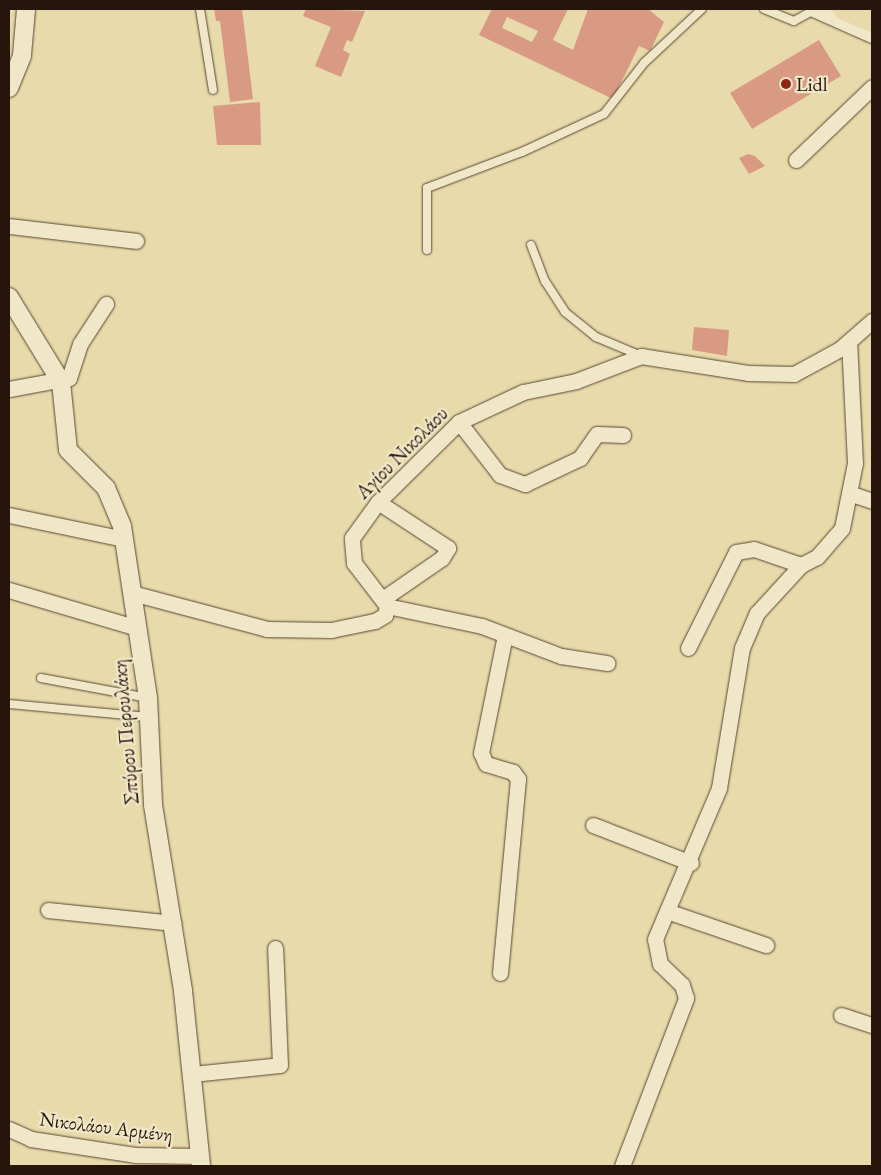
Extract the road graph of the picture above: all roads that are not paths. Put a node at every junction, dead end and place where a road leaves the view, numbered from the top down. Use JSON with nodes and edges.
{"nodes":[{"id":1,"x":26,"y":9,"type":"edge"},
{"id":2,"x":200,"y":9,"type":"edge"},
{"id":3,"x":702,"y":9,"type":"edge"},
{"id":4,"x":764,"y":9,"type":"edge"},
{"id":5,"x":815,"y":9,"type":"edge"},
{"id":6,"x":844,"y":9,"type":"edge"},
{"id":7,"x":872,"y":21,"type":"edge"},
{"id":8,"x":872,"y":35,"type":"edge"},
{"id":9,"x":872,"y":87,"type":"edge"},
{"id":10,"x":9,"y":88,"type":"edge"},
{"id":11,"x":213,"y":90,"type":"dead end"},
{"id":12,"x":796,"y":160,"type":"dead end"},
{"id":13,"x":9,"y":226,"type":"edge"},
{"id":14,"x":136,"y":241,"type":"dead end"},
{"id":15,"x":531,"y":245,"type":"dead end"},
{"id":16,"x":427,"y":250,"type":"dead end"},
{"id":17,"x":9,"y":297,"type":"edge"},
{"id":18,"x":106,"y":304,"type":"dead end"},
{"id":19,"x":872,"y":321,"type":"edge"},
{"id":20,"x":850,"y":342,"type":"junction"},
{"id":21,"x":641,"y":356,"type":"junction"},
{"id":22,"x":61,"y":382,"type":"junction"},
{"id":23,"x":9,"y":389,"type":"edge"},
{"id":24,"x":459,"y":422,"type":"junction"},
{"id":25,"x":623,"y":435,"type":"dead end"},
{"id":26,"x":852,"y":494,"type":"junction"},
{"id":27,"x":872,"y":501,"type":"edge"},
{"id":28,"x":378,"y":502,"type":"junction"},
{"id":29,"x":9,"y":515,"type":"edge"},
{"id":30,"x":124,"y":539,"type":"junction"},
{"id":31,"x":802,"y":565,"type":"junction"},
{"id":32,"x":9,"y":590,"type":"edge"},
{"id":33,"x":132,"y":593,"type":"junction"},
{"id":34,"x":385,"y":602,"type":"junction"},
{"id":35,"x":137,"y":628,"type":"junction"},
{"id":36,"x":505,"y":636,"type":"junction"},
{"id":37,"x":688,"y":648,"type":"dead end"},
{"id":38,"x":607,"y":663,"type":"dead end"},
{"id":39,"x":41,"y":678,"type":"dead end"},
{"id":40,"x":148,"y":698,"type":"junction"},
{"id":41,"x":9,"y":704,"type":"edge"},
{"id":42,"x":150,"y":718,"type":"junction"},
{"id":43,"x":593,"y":825,"type":"dead end"},
{"id":44,"x":691,"y":863,"type":"junction"},
{"id":45,"x":48,"y":910,"type":"dead end"},
{"id":46,"x":668,"y":911,"type":"junction"},
{"id":47,"x":173,"y":923,"type":"junction"},
{"id":48,"x":766,"y":945,"type":"dead end"},
{"id":49,"x":275,"y":948,"type":"dead end"},
{"id":50,"x":500,"y":973,"type":"dead end"},
{"id":51,"x":841,"y":1015,"type":"dead end"},
{"id":52,"x":872,"y":1025,"type":"edge"},
{"id":53,"x":192,"y":1074,"type":"junction"},
{"id":54,"x":9,"y":1129,"type":"edge"},
{"id":55,"x":200,"y":1161,"type":"edge"},
{"id":56,"x":622,"y":1166,"type":"edge"}],
"edges":[{"from":1,"to":10,"type":"street"},
{"from":2,"to":11,"type":"lane"},
{"from":3,"to":16,"type":"lane"},
{"from":4,"to":5,"type":"lane"},
{"from":5,"to":8,"type":"street"},
{"from":6,"to":7,"type":"main road"},
{"from":9,"to":12,"type":"street"},
{"from":13,"to":14,"type":"street"},
{"from":15,"to":21,"type":"lane"},
{"from":17,"to":22,"type":"street","name":"Σπύρου Περουλάκη"},
{"from":18,"to":22,"type":"street"},
{"from":19,"to":20,"type":"street","name":"Αγίου Νικολάου"},
{"from":20,"to":21,"type":"street","name":"Αγίου Νικολάου"},
{"from":20,"to":26,"type":"street"},
{"from":21,"to":24,"type":"street","name":"Αγίου Νικολάου"},
{"from":22,"to":23,"type":"street"},
{"from":22,"to":30,"type":"street","name":"Σπύρου Περουλάκη"},
{"from":24,"to":25,"type":"street"},
{"from":24,"to":28,"type":"street","name":"Αγίου Νικολάου"},
{"from":26,"to":27,"type":"street"},
{"from":26,"to":31,"type":"street"},
{"from":28,"to":34,"type":"street","name":"Αγίου Νικολάου"},
{"from":28,"to":34,"type":"street"},
{"from":29,"to":30,"type":"street"},
{"from":30,"to":33,"type":"street","name":"Σπύρου Περουλάκη"},
{"from":31,"to":37,"type":"street"},
{"from":31,"to":44,"type":"street"},
{"from":32,"to":35,"type":"street"},
{"from":33,"to":34,"type":"street"},
{"from":33,"to":35,"type":"street","name":"Σπύρου Περουλάκη"},
{"from":34,"to":36,"type":"street"},
{"from":35,"to":40,"type":"street","name":"Σπύρου Περουλάκη"},
{"from":36,"to":38,"type":"street"},
{"from":36,"to":50,"type":"street"},
{"from":39,"to":40,"type":"lane"},
{"from":40,"to":42,"type":"street","name":"Σπύρου Περουλάκη"},
{"from":41,"to":42,"type":"lane"},
{"from":42,"to":47,"type":"street","name":"Σπύρου Περουλάκη"},
{"from":43,"to":44,"type":"street"},
{"from":44,"to":46,"type":"street"},
{"from":45,"to":47,"type":"street"},
{"from":46,"to":48,"type":"street"},
{"from":46,"to":56,"type":"street"},
{"from":47,"to":53,"type":"street","name":"Σπύρου Περουλάκη"},
{"from":49,"to":53,"type":"street"},
{"from":51,"to":52,"type":"street"},
{"from":53,"to":55,"type":"street","name":"Σπύρου Περουλάκη"},
{"from":54,"to":55,"type":"street","name":"Νικολάου Αρμένη"}]}
